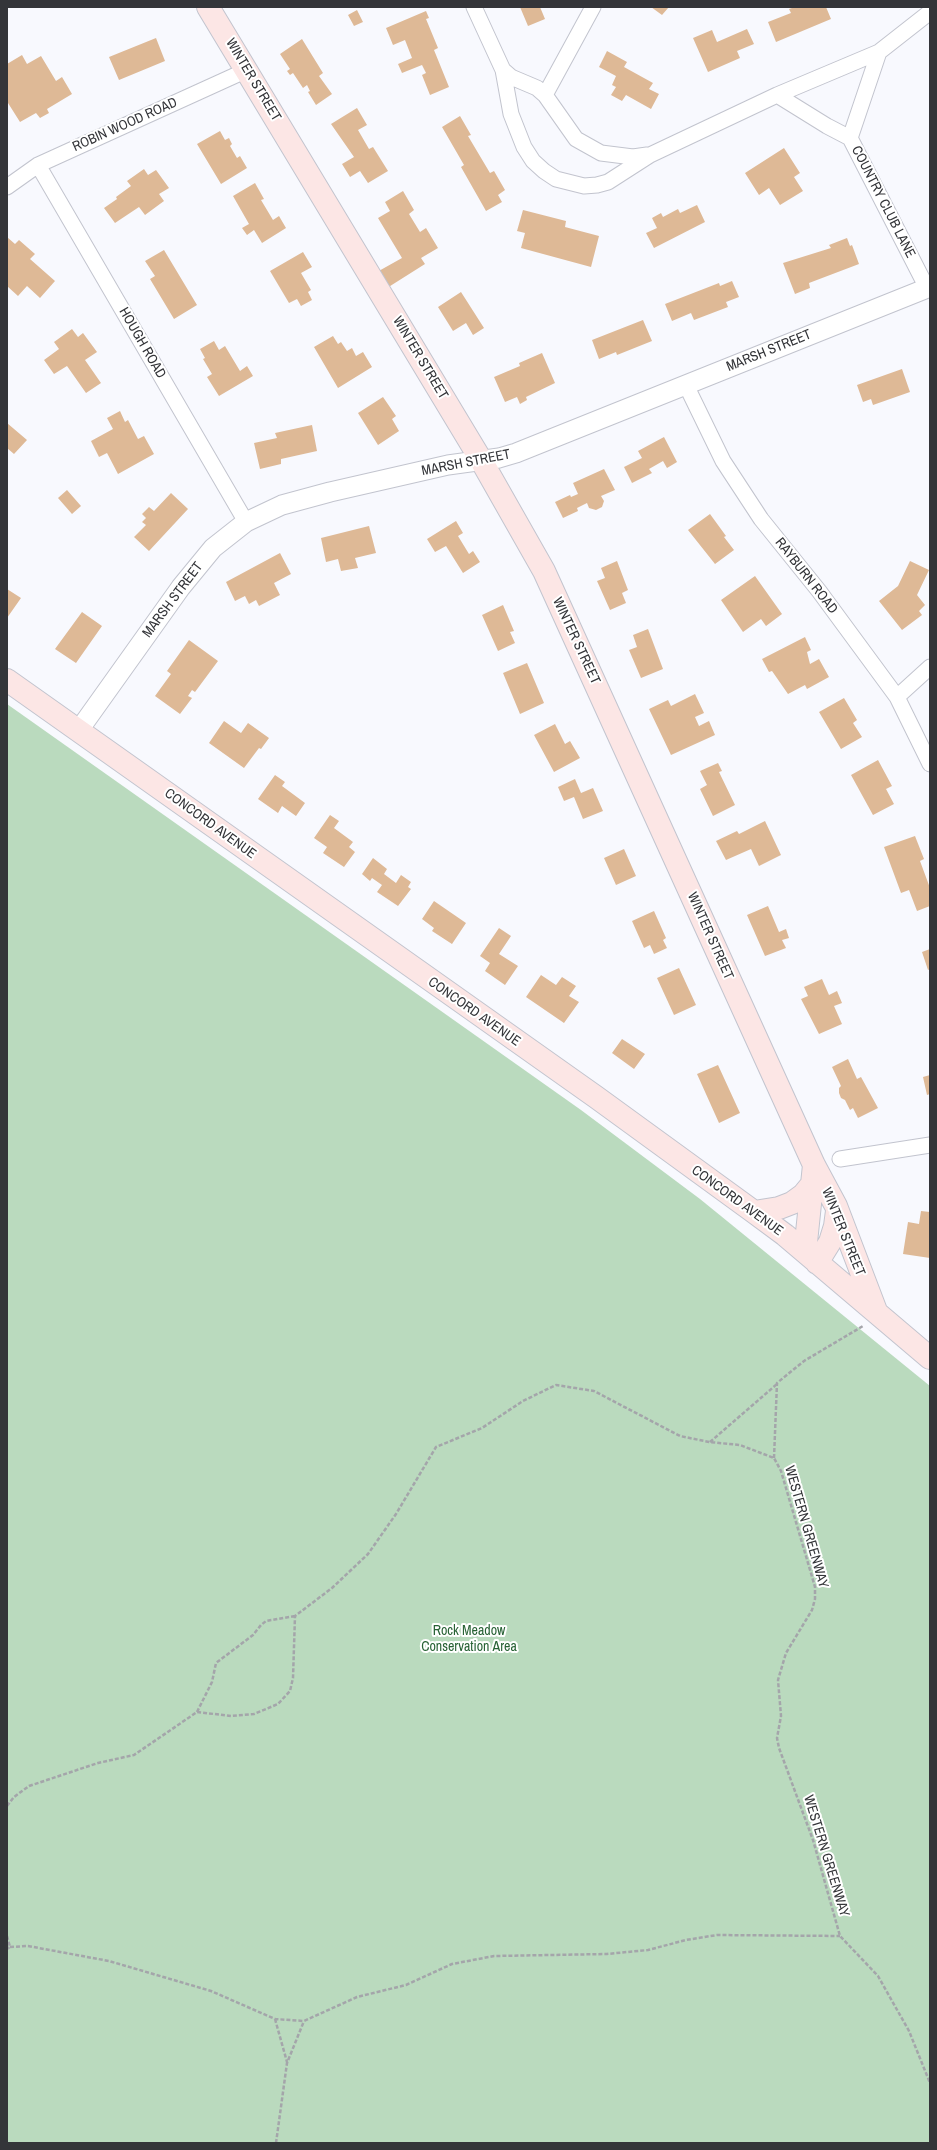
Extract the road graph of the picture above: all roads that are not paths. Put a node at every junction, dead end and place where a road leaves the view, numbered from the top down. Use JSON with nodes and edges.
{"nodes":[{"id":1,"x":208,"y":7,"type":"edge"},
{"id":2,"x":474,"y":7,"type":"edge"},
{"id":3,"x":593,"y":7,"type":"edge"},
{"id":4,"x":930,"y":12,"type":"edge"},
{"id":5,"x":879,"y":52,"type":"junction"},
{"id":6,"x":247,"y":70,"type":"junction"},
{"id":7,"x":503,"y":70,"type":"junction"},
{"id":8,"x":545,"y":95,"type":"junction"},
{"id":9,"x":777,"y":95,"type":"junction"},
{"id":10,"x":850,"y":138,"type":"junction"},
{"id":11,"x":650,"y":155,"type":"junction"},
{"id":12,"x":38,"y":165,"type":"junction"},
{"id":13,"x":7,"y":187,"type":"edge"},
{"id":14,"x":929,"y":287,"type":"edge"},
{"id":15,"x":686,"y":385,"type":"junction"},
{"id":16,"x":481,"y":460,"type":"junction"},
{"id":17,"x":246,"y":522,"type":"junction"},
{"id":18,"x":930,"y":667,"type":"edge"},
{"id":19,"x":7,"y":680,"type":"edge"},
{"id":20,"x":897,"y":697,"type":"junction"},
{"id":21,"x":79,"y":730,"type":"junction"},
{"id":22,"x":930,"y":764,"type":"edge"},
{"id":23,"x":930,"y":1145,"type":"edge"},
{"id":24,"x":840,"y":1159,"type":"dead end"},
{"id":25,"x":813,"y":1174,"type":"junction"},
{"id":26,"x":836,"y":1206,"type":"junction"},
{"id":27,"x":754,"y":1212,"type":"junction"},
{"id":28,"x":811,"y":1258,"type":"junction"},
{"id":29,"x":869,"y":1319,"type":"junction"},
{"id":30,"x":930,"y":1358,"type":"edge"}],
"edges":[{"from":1,"to":6,"type":"main road","name":"WINTER STREET"},
{"from":2,"to":7,"type":"street"},
{"from":3,"to":8,"type":"street"},
{"from":4,"to":5,"type":"street"},
{"from":5,"to":9,"type":"street"},
{"from":5,"to":10,"type":"street","name":"COUNTRY CLUB LANE"},
{"from":6,"to":12,"type":"street","name":"ROBIN WOOD ROAD"},
{"from":6,"to":16,"type":"main road","name":"WINTER STREET"},
{"from":7,"to":8,"type":"street"},
{"from":7,"to":11,"type":"street"},
{"from":8,"to":11,"type":"street"},
{"from":9,"to":10,"type":"street","name":"COUNTRY CLUB LANE"},
{"from":9,"to":11,"type":"street"},
{"from":10,"to":14,"type":"street","name":"COUNTRY CLUB LANE"},
{"from":12,"to":13,"type":"street","name":"ROBIN WOOD ROAD"},
{"from":12,"to":17,"type":"street","name":"HOUGH ROAD"},
{"from":14,"to":15,"type":"street","name":"MARSH STREET"},
{"from":15,"to":16,"type":"street","name":"MARSH STREET"},
{"from":15,"to":20,"type":"street","name":"RAYBURN ROAD"},
{"from":16,"to":17,"type":"street","name":"MARSH STREET"},
{"from":16,"to":25,"type":"main road","name":"WINTER STREET"},
{"from":17,"to":21,"type":"street","name":"MARSH STREET"},
{"from":18,"to":20,"type":"street"},
{"from":19,"to":21,"type":"main road","name":"CONCORD AVENUE"},
{"from":20,"to":22,"type":"street","name":"RAYBURN ROAD"},
{"from":21,"to":27,"type":"main road","name":"CONCORD AVENUE"},
{"from":23,"to":24,"type":"street"},
{"from":25,"to":26,"type":"main road","name":"WINTER STREET"},
{"from":25,"to":27,"type":"main road"},
{"from":25,"to":28,"type":"main road"},
{"from":26,"to":28,"type":"main road"},
{"from":26,"to":29,"type":"main road","name":"WINTER STREET"},
{"from":27,"to":28,"type":"main road","name":"CONCORD AVENUE"},
{"from":28,"to":29,"type":"main road","name":"CONCORD AVENUE"},
{"from":29,"to":30,"type":"main road","name":"CONCORD AVENUE"}]}
